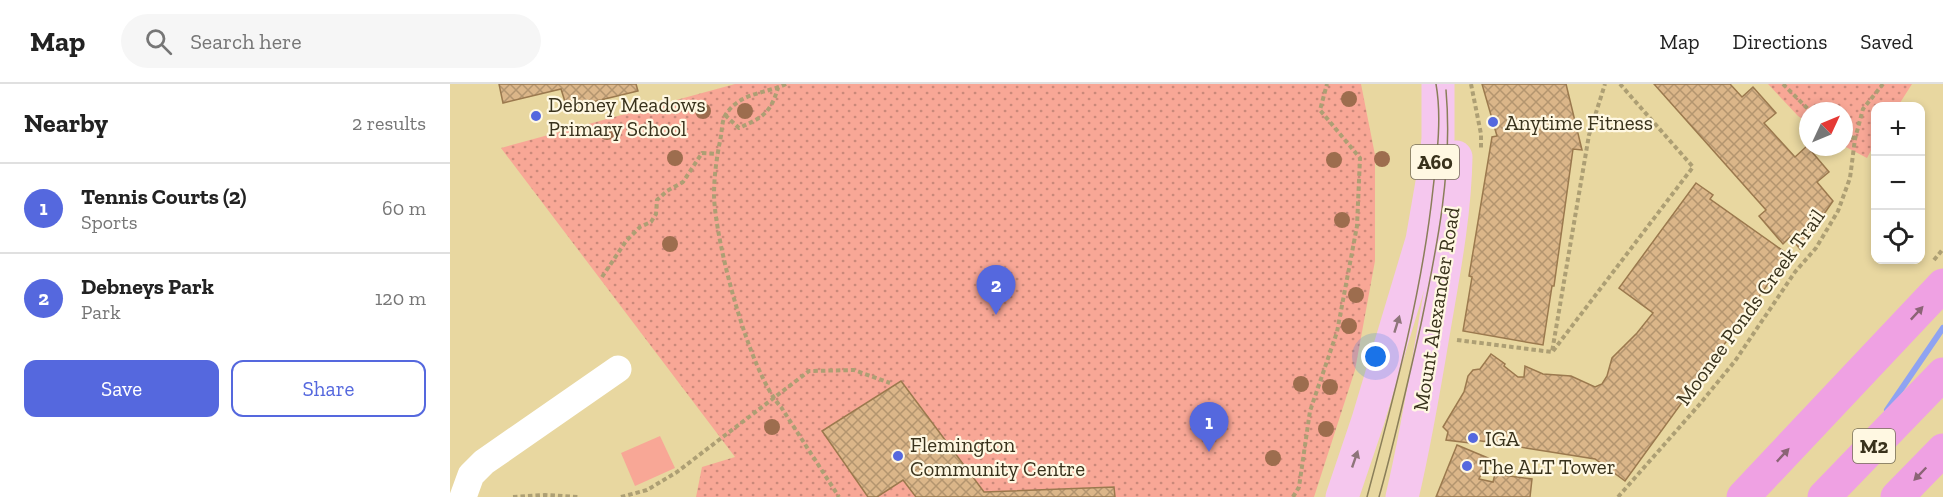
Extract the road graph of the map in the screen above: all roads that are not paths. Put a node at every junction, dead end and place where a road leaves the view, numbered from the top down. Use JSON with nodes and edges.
{"nodes":[{"id":1,"x":1437,"y":84,"type":"edge"},
{"id":2,"x":1446,"y":84,"type":"edge"},
{"id":3,"x":1943,"y":285,"type":"edge"},
{"id":4,"x":618,"y":369,"type":"dead end"},
{"id":5,"x":1934,"y":384,"type":"edge"},
{"id":6,"x":1368,"y":420,"type":"junction"},
{"id":7,"x":1415,"y":436,"type":"junction"},
{"id":8,"x":1943,"y":450,"type":"edge"},
{"id":9,"x":463,"y":497,"type":"edge"},
{"id":10,"x":1342,"y":497,"type":"edge"},
{"id":11,"x":1401,"y":497,"type":"edge"},
{"id":12,"x":1743,"y":497,"type":"edge"},
{"id":13,"x":1824,"y":497,"type":"edge"},
{"id":14,"x":1897,"y":497,"type":"edge"}],
"edges":[{"from":6,"to":1,"type":"main road","name":"Mount Alexander Road","number":"A60","one_way":true},
{"from":2,"to":7,"type":"main road","name":"Mount Alexander Road","number":"A60"},
{"from":12,"to":3,"type":"highway","one_way":true},
{"from":4,"to":9,"type":"lane"},
{"from":5,"to":13,"type":"highway","number":"M2"},
{"from":6,"to":7,"type":"main road"},
{"from":10,"to":6,"type":"main road","name":"Mount Alexander Road","number":"A60","one_way":true},
{"from":7,"to":11,"type":"main road","name":"Mount Alexander Road","number":"A60"},
{"from":8,"to":14,"type":"highway","number":"M2","one_way":true}]}
